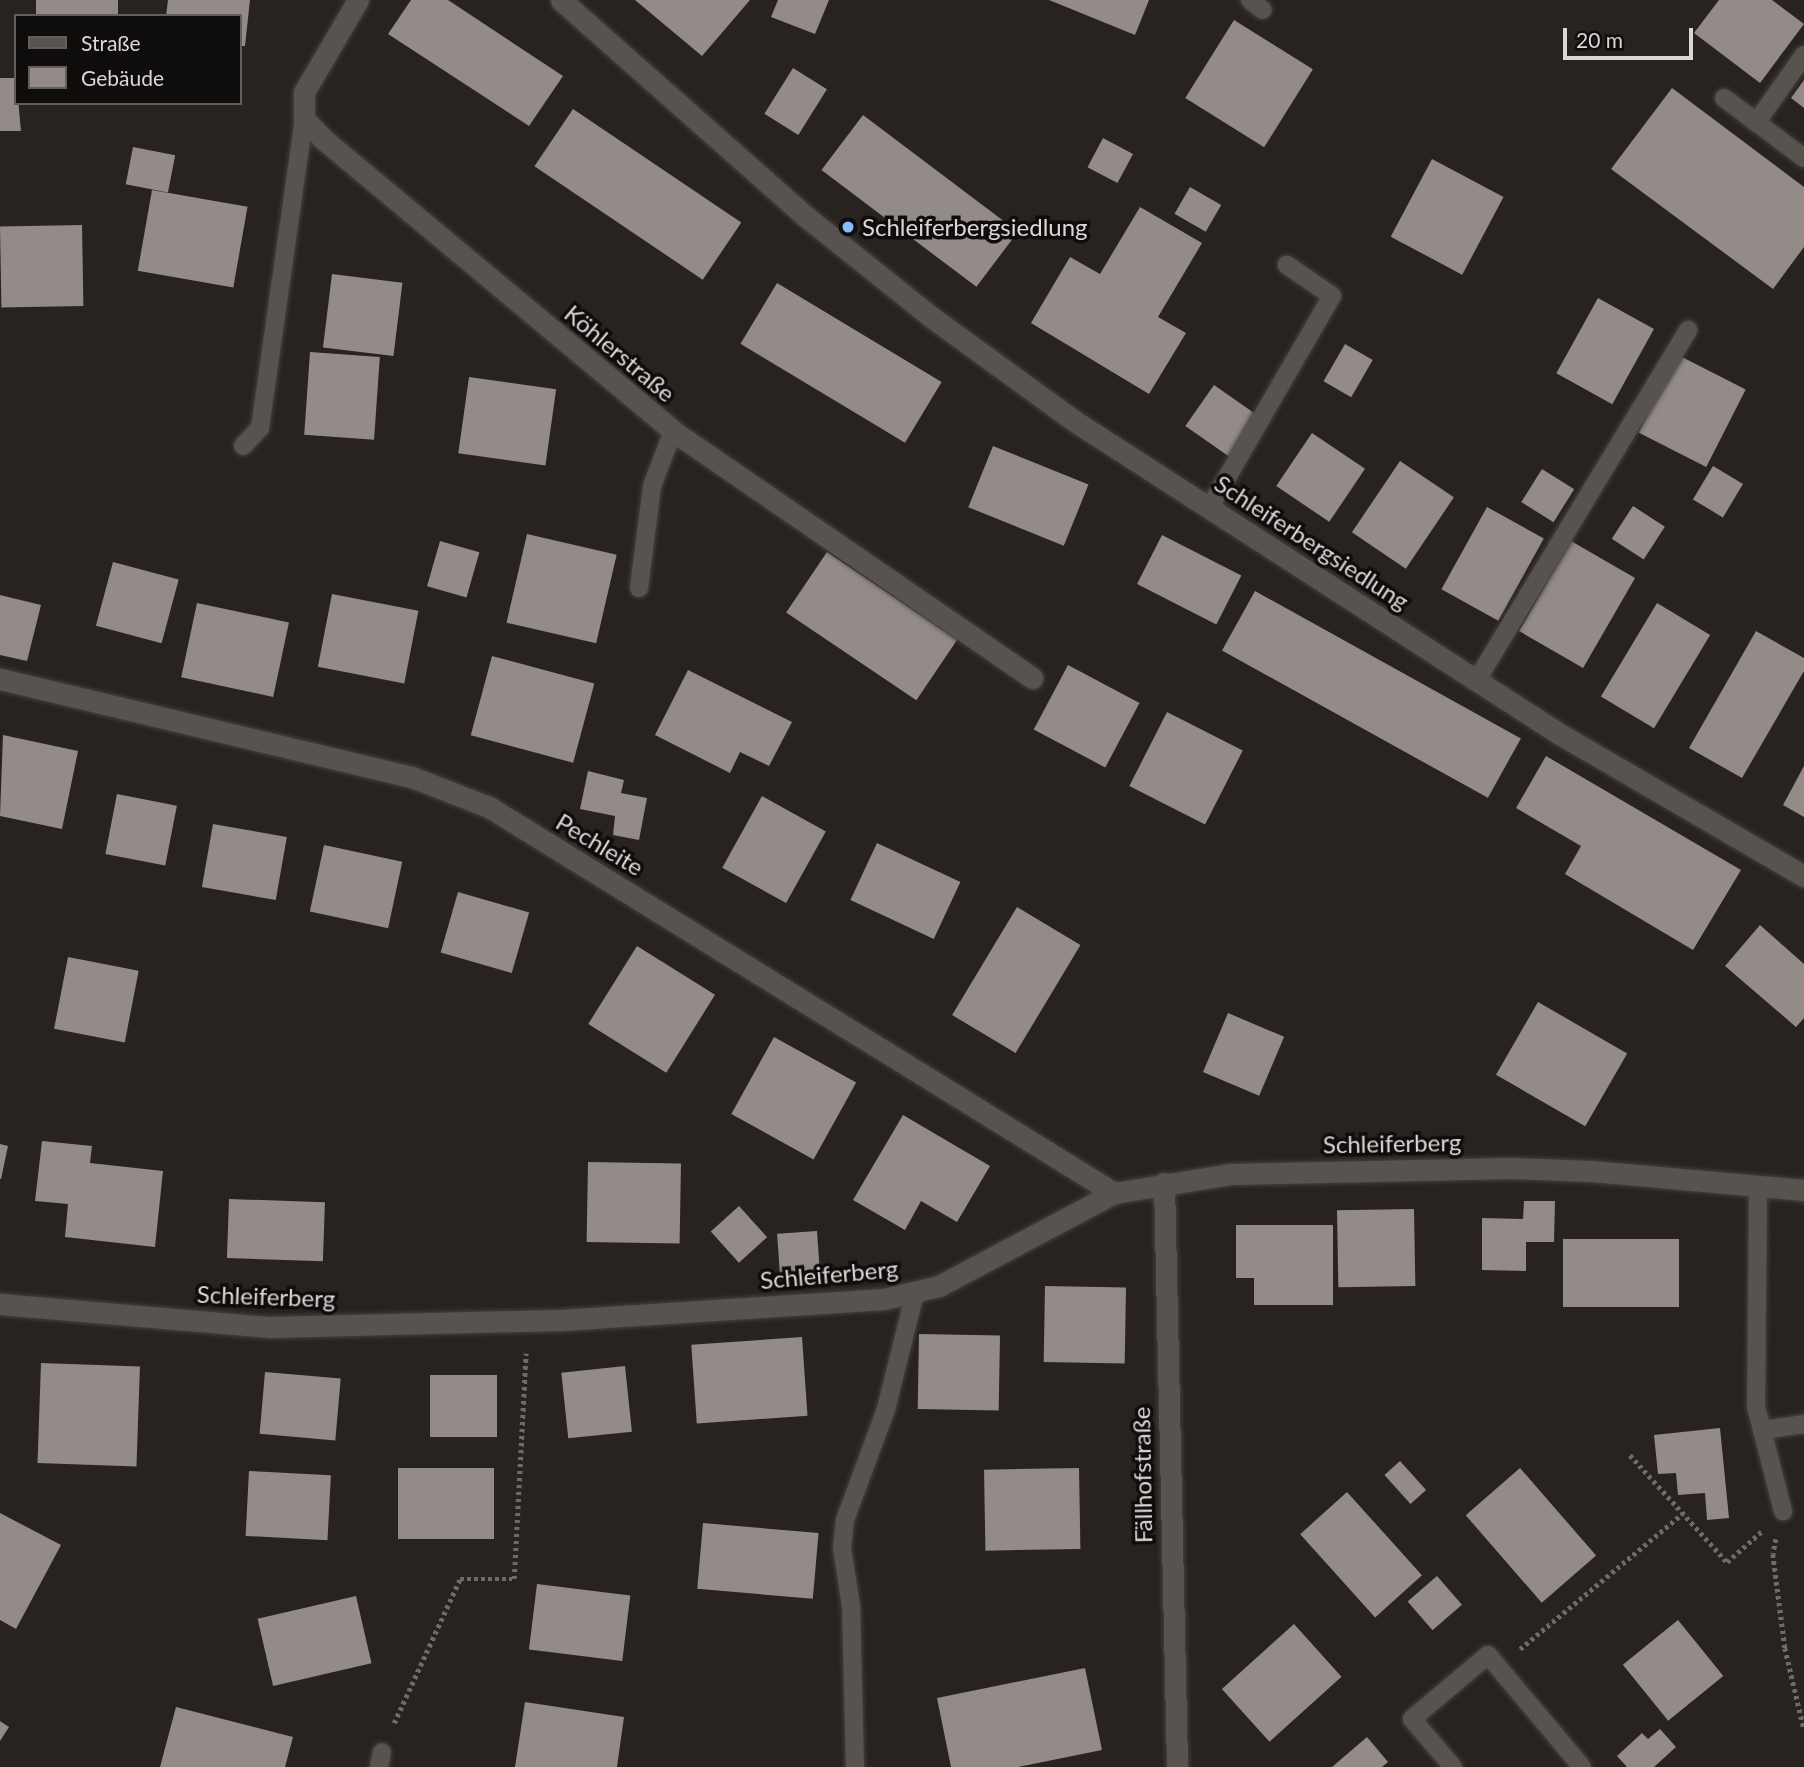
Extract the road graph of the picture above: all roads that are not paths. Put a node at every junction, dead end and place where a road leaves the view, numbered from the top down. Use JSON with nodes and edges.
{"nodes":[{"id":1,"x":358,"y":0,"type":"edge"},
{"id":2,"x":561,"y":0,"type":"edge"},
{"id":3,"x":1804,"y":55,"type":"edge"},
{"id":4,"x":1724,"y":98,"type":"dead end"},
{"id":5,"x":304,"y":119,"type":"junction"},
{"id":6,"x":1756,"y":123,"type":"junction"},
{"id":7,"x":1804,"y":158,"type":"edge"},
{"id":8,"x":1287,"y":265,"type":"dead end"},
{"id":9,"x":1688,"y":330,"type":"dead end"},
{"id":10,"x":673,"y":431,"type":"junction"},
{"id":11,"x":243,"y":446,"type":"dead end"},
{"id":12,"x":1210,"y":507,"type":"junction"},
{"id":13,"x":639,"y":588,"type":"dead end"},
{"id":14,"x":1032,"y":678,"type":"dead end"},
{"id":15,"x":0,"y":679,"type":"edge"},
{"id":16,"x":1477,"y":680,"type":"junction"},
{"id":17,"x":1804,"y":876,"type":"edge"},
{"id":18,"x":1164,"y":1183,"type":"junction"},
{"id":19,"x":1758,"y":1186,"type":"junction"},
{"id":20,"x":1804,"y":1190,"type":"edge"},
{"id":21,"x":1114,"y":1193,"type":"junction"},
{"id":22,"x":915,"y":1293,"type":"junction"},
{"id":23,"x":0,"y":1304,"type":"edge"},
{"id":24,"x":1804,"y":1424,"type":"edge"},
{"id":25,"x":1762,"y":1430,"type":"junction"},
{"id":26,"x":1783,"y":1511,"type":"road end"},
{"id":27,"x":855,"y":1767,"type":"edge"},
{"id":28,"x":1177,"y":1767,"type":"edge"},
{"id":29,"x":1453,"y":1767,"type":"edge"},
{"id":30,"x":1582,"y":1767,"type":"edge"}],
"edges":[{"from":1,"to":5,"type":"street"},
{"from":2,"to":12,"type":"street","name":"Schleiferbergsiedlung"},
{"from":3,"to":6,"type":"lane"},
{"from":4,"to":6,"type":"lane"},
{"from":5,"to":10,"type":"street","name":"Köhlerstraße"},
{"from":5,"to":11,"type":"lane"},
{"from":6,"to":7,"type":"lane"},
{"from":8,"to":12,"type":"lane"},
{"from":9,"to":16,"type":"lane"},
{"from":10,"to":13,"type":"lane"},
{"from":10,"to":14,"type":"street","name":"Köhlerstraße"},
{"from":12,"to":16,"type":"street","name":"Schleiferbergsiedlung"},
{"from":15,"to":21,"type":"street","name":"Pechleite"},
{"from":16,"to":17,"type":"street","name":"Schleiferbergsiedlung"},
{"from":18,"to":19,"type":"street","name":"Schleiferberg"},
{"from":18,"to":21,"type":"street","name":"Schleiferberg"},
{"from":18,"to":28,"type":"street","name":"Fällhofstraße"},
{"from":19,"to":20,"type":"street","name":"Schleiferberg"},
{"from":19,"to":25,"type":"lane"},
{"from":21,"to":22,"type":"street","name":"Schleiferberg"},
{"from":22,"to":23,"type":"street","name":"Schleiferberg"},
{"from":22,"to":27,"type":"lane"},
{"from":24,"to":25,"type":"lane"},
{"from":25,"to":26,"type":"lane"},
{"from":29,"to":30,"type":"lane"}]}
